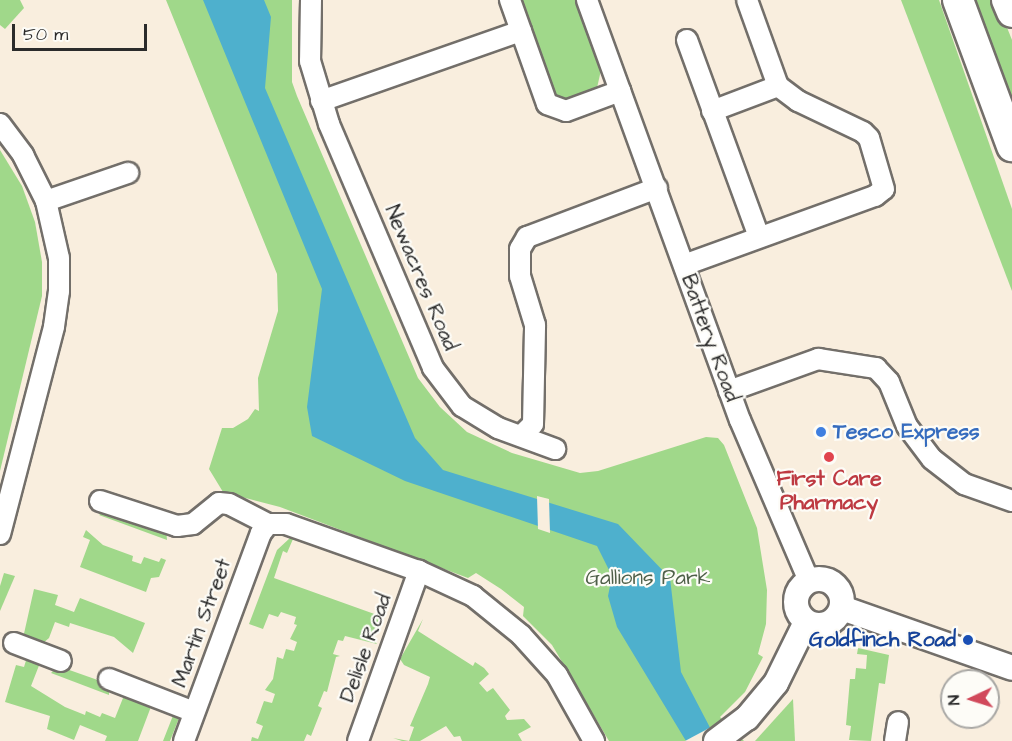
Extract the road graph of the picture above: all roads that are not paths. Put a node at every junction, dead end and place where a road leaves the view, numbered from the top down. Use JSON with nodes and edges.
{"nodes":[{"id":1,"x":311,"y":0,"type":"edge"},
{"id":2,"x":510,"y":0,"type":"edge"},
{"id":3,"x":747,"y":0,"type":"edge"},
{"id":4,"x":958,"y":0,"type":"edge"},
{"id":5,"x":1007,"y":0,"type":"edge"},
{"id":6,"x":594,"y":2,"type":"edge"},
{"id":7,"x":1012,"y":12,"type":"edge"},
{"id":8,"x":521,"y":31,"type":"junction"},
{"id":9,"x":687,"y":40,"type":"dead end"},
{"id":10,"x":778,"y":86,"type":"junction"},
{"id":11,"x":620,"y":92,"type":"junction"},
{"id":12,"x":994,"y":96,"type":"junction"},
{"id":13,"x":321,"y":102,"type":"junction"},
{"id":14,"x":712,"y":111,"type":"junction"},
{"id":15,"x":0,"y":124,"type":"edge"},
{"id":16,"x":1012,"y":146,"type":"edge"},
{"id":17,"x":1012,"y":158,"type":"edge"},
{"id":18,"x":128,"y":173,"type":"dead end"},
{"id":19,"x":657,"y":188,"type":"junction"},
{"id":20,"x":46,"y":201,"type":"junction"},
{"id":21,"x":759,"y":237,"type":"junction"},
{"id":22,"x":684,"y":265,"type":"junction"},
{"id":23,"x":729,"y":391,"type":"junction"},
{"id":24,"x":521,"y":436,"type":"junction"},
{"id":25,"x":555,"y":449,"type":"dead end"},
{"id":26,"x":1005,"y":500,"type":"edge"},
{"id":27,"x":100,"y":501,"type":"dead end"},
{"id":28,"x":268,"y":524,"type":"junction"},
{"id":29,"x":0,"y":534,"type":"edge"},
{"id":30,"x":419,"y":571,"type":"junction"},
{"id":31,"x":809,"y":581,"type":"junction"},
{"id":32,"x":842,"y":608,"type":"junction"},
{"id":33,"x":806,"y":622,"type":"junction"},
{"id":34,"x":14,"y":643,"type":"dead end"},
{"id":35,"x":61,"y":662,"type":"dead end"},
{"id":36,"x":1012,"y":668,"type":"edge"},
{"id":37,"x":109,"y":679,"type":"dead end"},
{"id":38,"x":194,"y":712,"type":"junction"},
{"id":39,"x":184,"y":741,"type":"edge"},
{"id":40,"x":358,"y":741,"type":"edge"},
{"id":41,"x":594,"y":741,"type":"edge"},
{"id":42,"x":716,"y":741,"type":"edge"}],
"edges":[{"from":1,"to":13,"type":"street","name":"Newacres Road"},
{"from":2,"to":8,"type":"street"},
{"from":3,"to":10,"type":"street"},
{"from":4,"to":12,"type":"main road"},
{"from":5,"to":7,"type":"main road"},
{"from":6,"to":11,"type":"street","name":"Battery Road"},
{"from":8,"to":11,"type":"street"},
{"from":8,"to":13,"type":"street"},
{"from":9,"to":14,"type":"street"},
{"from":10,"to":14,"type":"street"},
{"from":10,"to":21,"type":"street"},
{"from":11,"to":19,"type":"street","name":"Battery Road"},
{"from":12,"to":16,"type":"main road"},
{"from":12,"to":17,"type":"street"},
{"from":13,"to":24,"type":"street","name":"Newacres Road"},
{"from":14,"to":21,"type":"street"},
{"from":15,"to":20,"type":"street"},
{"from":18,"to":20,"type":"street"},
{"from":19,"to":22,"type":"street","name":"Battery Road"},
{"from":19,"to":24,"type":"street"},
{"from":20,"to":29,"type":"street"},
{"from":21,"to":22,"type":"street"},
{"from":22,"to":23,"type":"street","name":"Battery Road"},
{"from":23,"to":26,"type":"street"},
{"from":23,"to":31,"type":"street","name":"Battery Road"},
{"from":24,"to":25,"type":"street","name":"Newacres Road"},
{"from":27,"to":28,"type":"street"},
{"from":28,"to":30,"type":"street"},
{"from":28,"to":38,"type":"street","name":"Martin Street"},
{"from":30,"to":40,"type":"street","name":"Delisle Road"},
{"from":30,"to":41,"type":"street"},
{"from":31,"to":32,"type":"street"},
{"from":31,"to":33,"type":"street"},
{"from":32,"to":33,"type":"street"},
{"from":32,"to":36,"type":"street"},
{"from":33,"to":42,"type":"street"},
{"from":34,"to":35,"type":"street"},
{"from":37,"to":38,"type":"street"},
{"from":38,"to":39,"type":"street","name":"Martin Street"}]}
